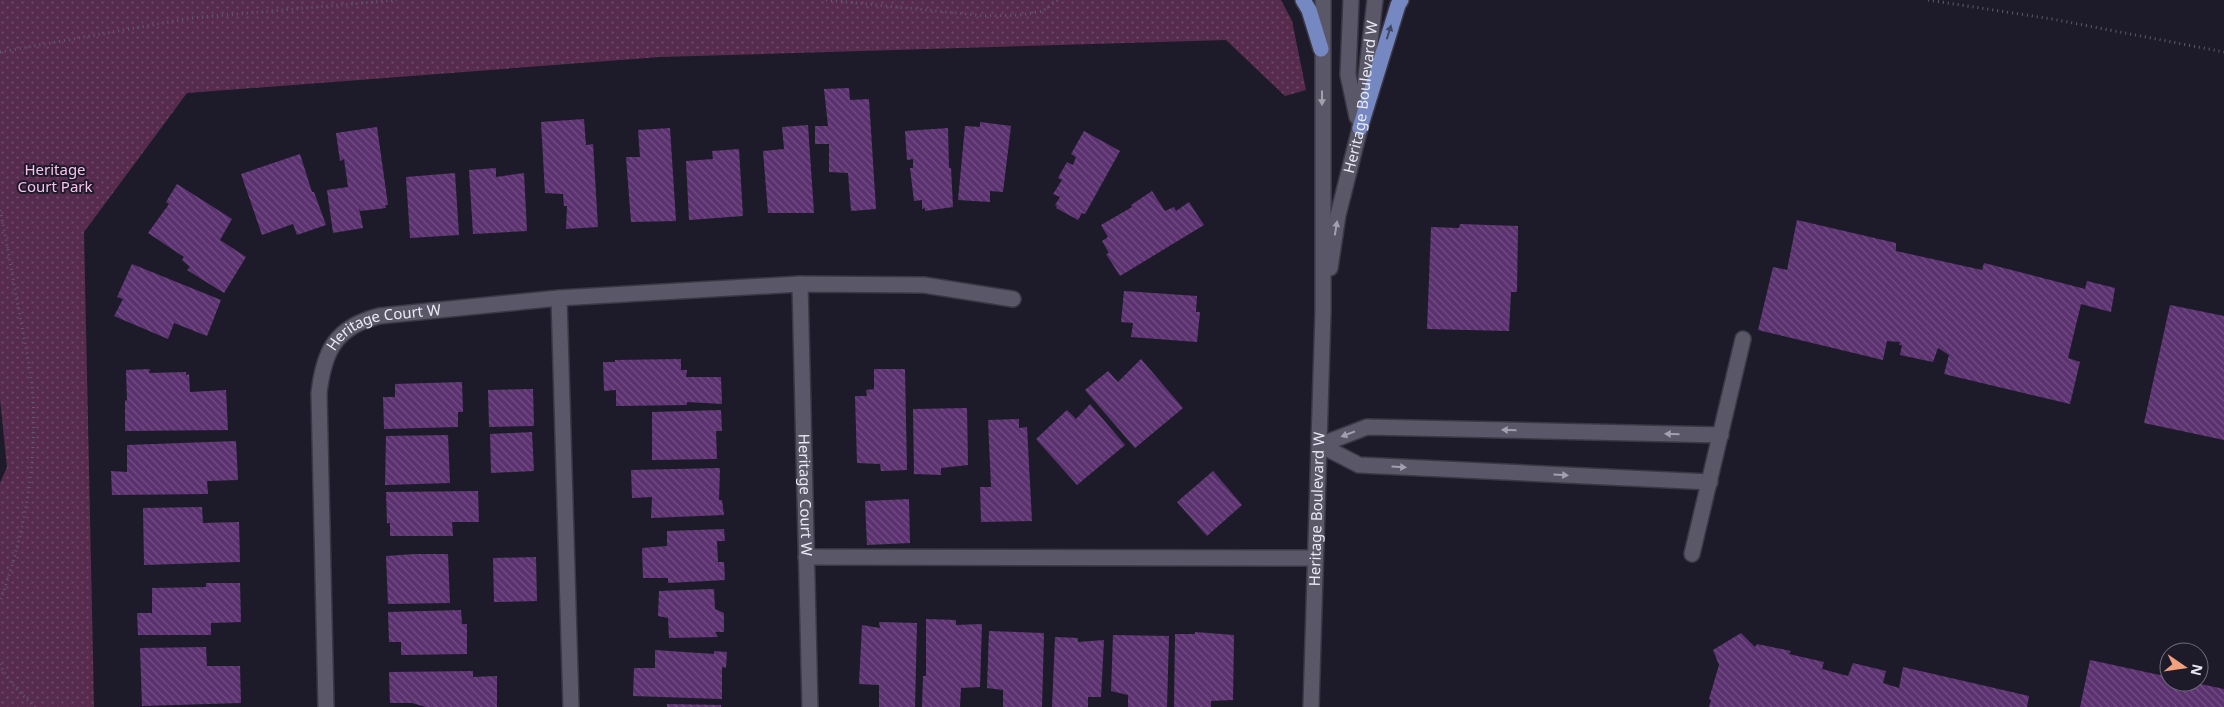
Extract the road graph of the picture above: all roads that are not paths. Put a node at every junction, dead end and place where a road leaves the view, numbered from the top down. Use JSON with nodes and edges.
{"nodes":[{"id":1,"x":1303,"y":0,"type":"edge"},
{"id":2,"x":1323,"y":0,"type":"edge"},
{"id":3,"x":1351,"y":0,"type":"edge"},
{"id":4,"x":1375,"y":0,"type":"edge"},
{"id":5,"x":1401,"y":0,"type":"edge"},
{"id":6,"x":1321,"y":49,"type":"junction"},
{"id":7,"x":1360,"y":128,"type":"junction"},
{"id":8,"x":800,"y":284,"type":"junction"},
{"id":9,"x":559,"y":298,"type":"junction"},
{"id":10,"x":1013,"y":299,"type":"dead end"},
{"id":11,"x":1323,"y":311,"type":"junction"},
{"id":12,"x":1743,"y":339,"type":"dead end"},
{"id":13,"x":1721,"y":435,"type":"junction"},
{"id":14,"x":1320,"y":445,"type":"junction"},
{"id":15,"x":1710,"y":482,"type":"junction"},
{"id":16,"x":1692,"y":554,"type":"dead end"},
{"id":17,"x":806,"y":557,"type":"junction"},
{"id":18,"x":1315,"y":558,"type":"junction"},
{"id":19,"x":326,"y":707,"type":"edge"},
{"id":20,"x":571,"y":707,"type":"edge"},
{"id":21,"x":810,"y":707,"type":"edge"},
{"id":22,"x":1311,"y":707,"type":"edge"}],
"edges":[{"from":1,"to":6,"type":"main road"},
{"from":2,"to":6,"type":"street","name":"Heritage Boulevard W"},
{"from":3,"to":7,"type":"street"},
{"from":4,"to":7,"type":"street","name":"Heritage Boulevard W"},
{"from":7,"to":5,"type":"main road","one_way":true},
{"from":6,"to":11,"type":"street","name":"Heritage Boulevard W","one_way":true},
{"from":11,"to":7,"type":"street","name":"Heritage Boulevard W","one_way":true},
{"from":8,"to":9,"type":"street","name":"Heritage Court W"},
{"from":8,"to":10,"type":"street","name":"Heritage Court W"},
{"from":8,"to":17,"type":"street","name":"Heritage Court W"},
{"from":9,"to":19,"type":"street","name":"Heritage Court W"},
{"from":9,"to":20,"type":"street"},
{"from":11,"to":14,"type":"street","name":"Heritage Boulevard W"},
{"from":12,"to":13,"type":"street"},
{"from":13,"to":14,"type":"street","one_way":true},
{"from":13,"to":15,"type":"street"},
{"from":14,"to":15,"type":"street","one_way":true},
{"from":14,"to":18,"type":"street","name":"Heritage Boulevard W"},
{"from":15,"to":16,"type":"street"},
{"from":17,"to":18,"type":"street"},
{"from":17,"to":21,"type":"street","name":"Heritage Court W"},
{"from":18,"to":22,"type":"street","name":"Heritage Boulevard W"}]}
